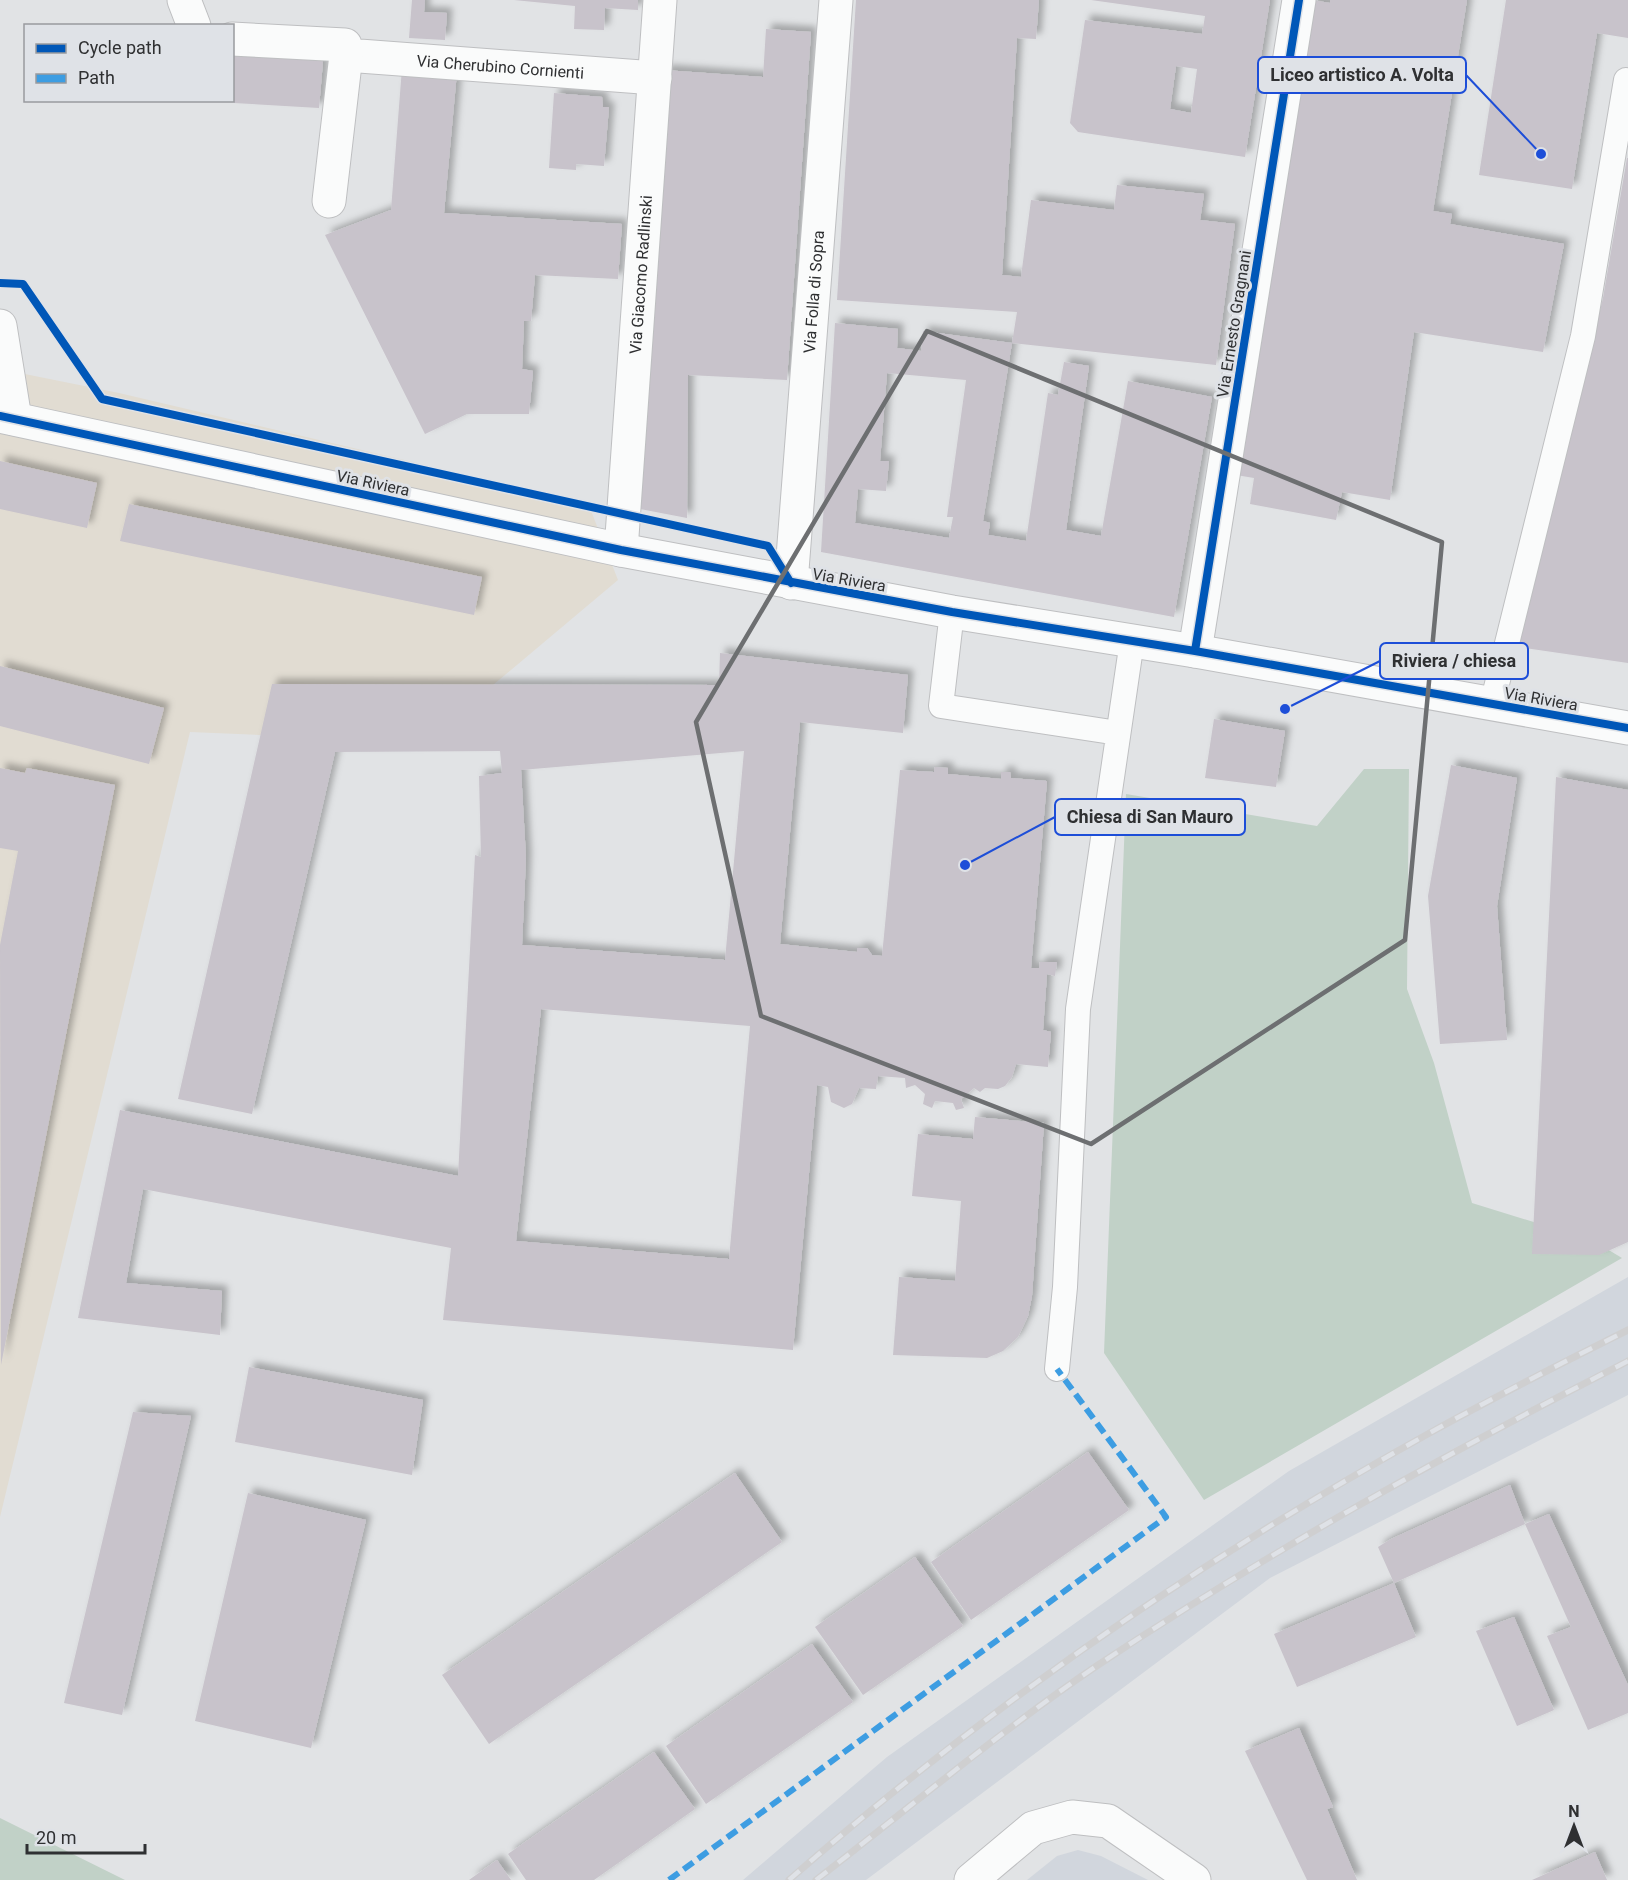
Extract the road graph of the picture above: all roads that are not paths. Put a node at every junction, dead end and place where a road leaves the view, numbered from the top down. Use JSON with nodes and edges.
{"nodes":[{"id":1,"x":184,"y":0,"type":"edge"},
{"id":2,"x":660,"y":0,"type":"edge"},
{"id":3,"x":836,"y":0,"type":"edge"},
{"id":4,"x":1299,"y":0,"type":"edge"},
{"id":5,"x":193,"y":24,"type":"edge"},
{"id":6,"x":234,"y":39,"type":"edge"},
{"id":7,"x":346,"y":55,"type":"junction"},
{"id":8,"x":655,"y":78,"type":"junction"},
{"id":9,"x":1626,"y":80,"type":"dead end"},
{"id":10,"x":329,"y":201,"type":"dead end"},
{"id":11,"x":0,"y":326,"type":"edge"},
{"id":12,"x":7,"y":417,"type":"edge"},
{"id":13,"x":621,"y":550,"type":"junction"},
{"id":14,"x":791,"y":583,"type":"junction"},
{"id":15,"x":952,"y":612,"type":"junction"},
{"id":16,"x":1132,"y":642,"type":"junction"},
{"id":17,"x":1195,"y":651,"type":"junction"},
{"id":18,"x":1492,"y":704,"type":"junction"},
{"id":19,"x":1628,"y":728,"type":"edge"},
{"id":20,"x":1118,"y":733,"type":"junction"},
{"id":21,"x":1057,"y":1369,"type":"dead end"},
{"id":22,"x":971,"y":1880,"type":"edge"},
{"id":23,"x":1194,"y":1880,"type":"edge"}],
"edges":[{"from":1,"to":5,"type":"street"},
{"from":2,"to":8,"type":"street","name":"Via Giacomo Radlinski"},
{"from":3,"to":14,"type":"street","name":"Via Folla di Sopra"},
{"from":4,"to":17,"type":"street","name":"Via Ernesto Gragnani"},
{"from":6,"to":7,"type":"street","name":"Via Cherubino Cornienti"},
{"from":7,"to":8,"type":"street","name":"Via Cherubino Cornienti"},
{"from":7,"to":10,"type":"street"},
{"from":8,"to":13,"type":"street","name":"Via Giacomo Radlinski"},
{"from":9,"to":18,"type":"lane"},
{"from":11,"to":12,"type":"street"},
{"from":12,"to":13,"type":"street","name":"Via Riviera"},
{"from":13,"to":14,"type":"street","name":"Via Riviera"},
{"from":14,"to":15,"type":"street","name":"Via Riviera"},
{"from":15,"to":16,"type":"street","name":"Via Riviera"},
{"from":15,"to":20,"type":"lane"},
{"from":16,"to":17,"type":"street","name":"Via Riviera"},
{"from":16,"to":20,"type":"lane"},
{"from":17,"to":18,"type":"street","name":"Via Riviera"},
{"from":18,"to":19,"type":"street","name":"Via Riviera"},
{"from":20,"to":21,"type":"lane"},
{"from":22,"to":23,"type":"street"}]}
